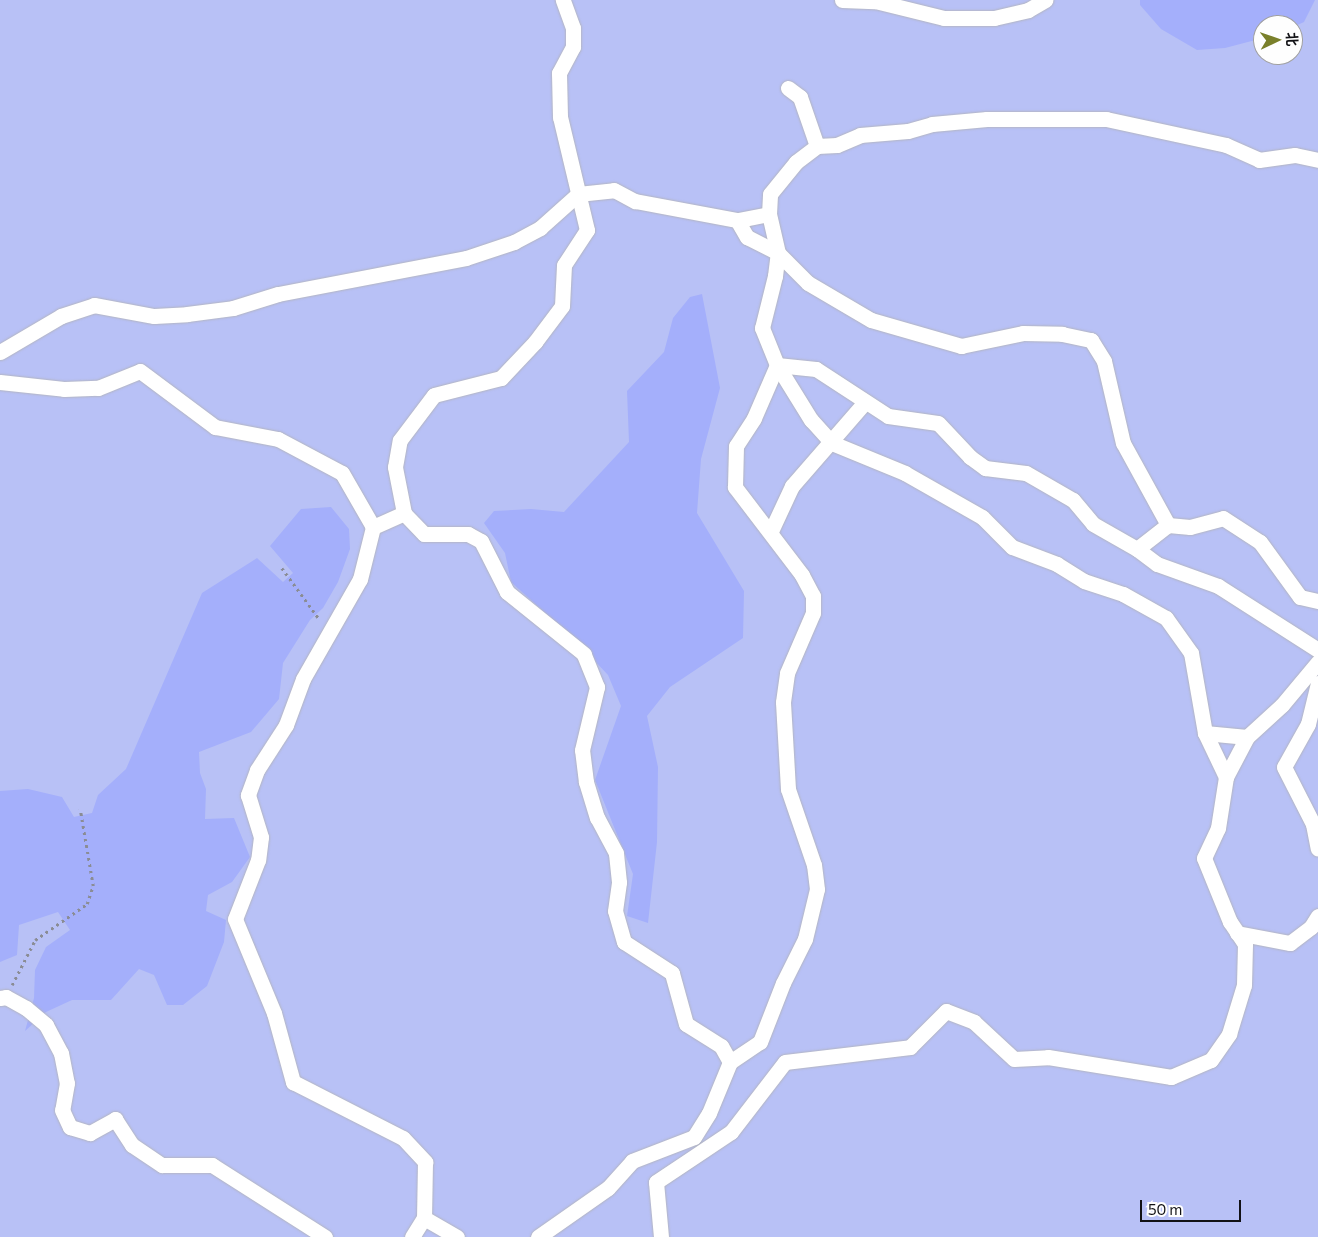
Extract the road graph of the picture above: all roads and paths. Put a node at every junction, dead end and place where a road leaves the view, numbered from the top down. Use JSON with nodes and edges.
{"nodes":[{"id":1,"x":563,"y":0,"type":"edge"},
{"id":2,"x":842,"y":0,"type":"edge"},
{"id":3,"x":1045,"y":0,"type":"edge"},
{"id":4,"x":788,"y":88,"type":"dead end"},
{"id":5,"x":817,"y":146,"type":"junction"},
{"id":6,"x":1318,"y":160,"type":"edge"},
{"id":7,"x":578,"y":194,"type":"junction"},
{"id":8,"x":769,"y":214,"type":"junction"},
{"id":9,"x":737,"y":220,"type":"junction"},
{"id":10,"x":778,"y":253,"type":"junction"},
{"id":11,"x":0,"y":352,"type":"edge"},
{"id":12,"x":777,"y":365,"type":"junction"},
{"id":13,"x":0,"y":382,"type":"edge"},
{"id":14,"x":865,"y":402,"type":"junction"},
{"id":15,"x":832,"y":443,"type":"junction"},
{"id":16,"x":404,"y":513,"type":"junction"},
{"id":17,"x":1168,"y":524,"type":"junction"},
{"id":18,"x":373,"y":527,"type":"junction"},
{"id":19,"x":771,"y":532,"type":"junction"},
{"id":20,"x":1137,"y":549,"type":"junction"},
{"id":21,"x":282,"y":568,"type":"dead end"},
{"id":22,"x":1318,"y":601,"type":"edge"},
{"id":23,"x":320,"y":620,"type":"dead end"},
{"id":24,"x":1318,"y":650,"type":"edge"},
{"id":25,"x":1318,"y":662,"type":"edge"},
{"id":26,"x":1318,"y":683,"type":"edge"},
{"id":27,"x":1205,"y":733,"type":"junction"},
{"id":28,"x":1247,"y":737,"type":"junction"},
{"id":29,"x":1226,"y":777,"type":"junction"},
{"id":30,"x":80,"y":808,"type":"dead end"},
{"id":31,"x":1318,"y":849,"type":"edge"},
{"id":32,"x":1318,"y":916,"type":"edge"},
{"id":33,"x":1238,"y":933,"type":"junction"},
{"id":34,"x":3,"y":998,"type":"edge"},
{"id":35,"x":730,"y":1062,"type":"junction"},
{"id":36,"x":647,"y":1158,"type":"junction"},
{"id":37,"x":656,"y":1182,"type":"junction"},
{"id":38,"x":424,"y":1218,"type":"junction"},
{"id":39,"x":325,"y":1237,"type":"edge"},
{"id":40,"x":412,"y":1237,"type":"edge"},
{"id":41,"x":457,"y":1237,"type":"edge"},
{"id":42,"x":538,"y":1237,"type":"edge"},
{"id":43,"x":661,"y":1237,"type":"edge"}],
"edges":[{"from":1,"to":7,"type":"lane"},
{"from":2,"to":3,"type":"lane"},
{"from":4,"to":5,"type":"lane"},
{"from":5,"to":6,"type":"lane"},
{"from":5,"to":8,"type":"lane"},
{"from":7,"to":9,"type":"lane"},
{"from":7,"to":11,"type":"lane"},
{"from":7,"to":16,"type":"lane"},
{"from":8,"to":9,"type":"lane"},
{"from":8,"to":10,"type":"lane"},
{"from":9,"to":10,"type":"lane"},
{"from":10,"to":12,"type":"lane"},
{"from":10,"to":17,"type":"lane"},
{"from":12,"to":14,"type":"lane"},
{"from":12,"to":15,"type":"lane"},
{"from":12,"to":19,"type":"lane"},
{"from":13,"to":18,"type":"lane"},
{"from":14,"to":15,"type":"lane"},
{"from":14,"to":20,"type":"lane"},
{"from":15,"to":19,"type":"lane"},
{"from":15,"to":27,"type":"lane"},
{"from":16,"to":18,"type":"lane"},
{"from":16,"to":35,"type":"lane"},
{"from":17,"to":20,"type":"lane"},
{"from":17,"to":22,"type":"lane"},
{"from":18,"to":38,"type":"lane"},
{"from":19,"to":35,"type":"lane"},
{"from":20,"to":24,"type":"lane"},
{"from":21,"to":23,"type":"path"},
{"from":25,"to":28,"type":"lane"},
{"from":26,"to":31,"type":"lane"},
{"from":27,"to":28,"type":"lane"},
{"from":27,"to":29,"type":"lane"},
{"from":28,"to":29,"type":"lane"},
{"from":29,"to":33,"type":"lane"},
{"from":30,"to":34,"type":"path"},
{"from":32,"to":33,"type":"lane"},
{"from":33,"to":37,"type":"lane"},
{"from":34,"to":39,"type":"lane"},
{"from":35,"to":36,"type":"lane"},
{"from":36,"to":37,"type":"lane"},
{"from":36,"to":42,"type":"lane"},
{"from":37,"to":43,"type":"lane"},
{"from":38,"to":40,"type":"lane"},
{"from":38,"to":41,"type":"lane"}]}
